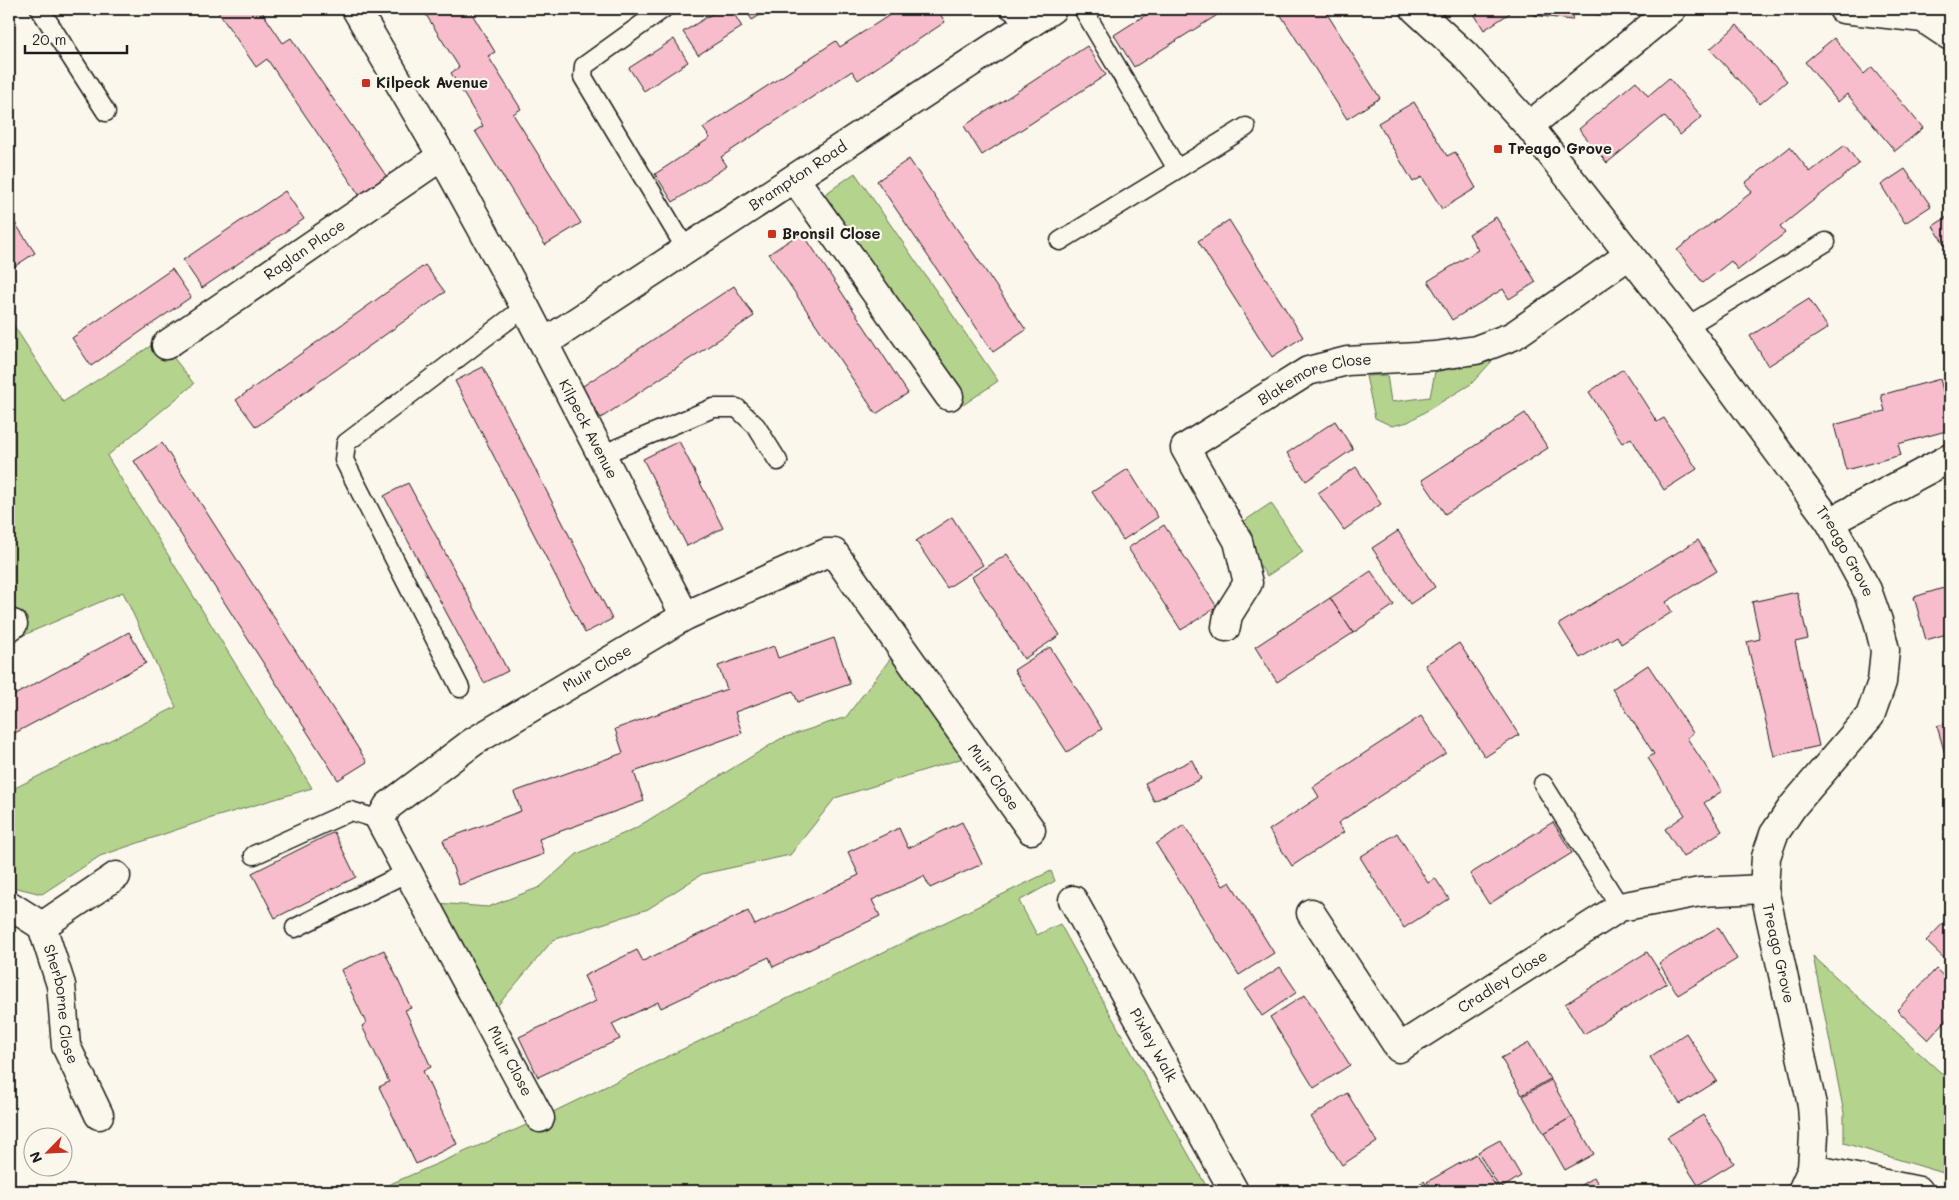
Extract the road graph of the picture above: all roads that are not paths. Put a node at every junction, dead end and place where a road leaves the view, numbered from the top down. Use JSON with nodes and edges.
{"nodes":[{"id":1,"x":40,"y":9,"type":"edge"},
{"id":2,"x":356,"y":9,"type":"edge"},
{"id":3,"x":663,"y":9,"type":"edge"},
{"id":4,"x":1083,"y":9,"type":"edge"},
{"id":5,"x":1415,"y":9,"type":"edge"},
{"id":6,"x":1672,"y":9,"type":"edge"},
{"id":7,"x":1843,"y":9,"type":"edge"},
{"id":8,"x":1030,"y":13,"type":"edge"},
{"id":9,"x":1950,"y":36,"type":"edge"},
{"id":10,"x":106,"y":112,"type":"dead end"},
{"id":11,"x":1529,"y":126,"type":"junction"},
{"id":12,"x":1246,"y":127,"type":"dead end"},
{"id":13,"x":442,"y":156,"type":"junction"},
{"id":14,"x":1177,"y":169,"type":"junction"},
{"id":15,"x":795,"y":178,"type":"junction"},
{"id":16,"x":1060,"y":241,"type":"dead end"},
{"id":17,"x":1826,"y":242,"type":"dead end"},
{"id":18,"x":686,"y":249,"type":"junction"},
{"id":19,"x":1629,"y":255,"type":"junction"},
{"id":20,"x":525,"y":307,"type":"junction"},
{"id":21,"x":1686,"y":327,"type":"junction"},
{"id":22,"x":544,"y":343,"type":"junction"},
{"id":23,"x":166,"y":345,"type":"dead end"},
{"id":24,"x":949,"y":396,"type":"dead end"},
{"id":25,"x":601,"y":455,"type":"junction"},
{"id":26,"x":1950,"y":458,"type":"edge"},
{"id":27,"x":778,"y":461,"type":"dead end"},
{"id":28,"x":1830,"y":522,"type":"junction"},
{"id":29,"x":685,"y":616,"type":"junction"},
{"id":30,"x":1226,"y":627,"type":"dead end"},
{"id":31,"x":460,"y":688,"type":"dead end"},
{"id":32,"x":1542,"y":784,"type":"dead end"},
{"id":33,"x":380,"y":820,"type":"junction"},
{"id":34,"x":1031,"y":830,"type":"dead end"},
{"id":35,"x":254,"y":855,"type":"dead end"},
{"id":36,"x":408,"y":872,"type":"junction"},
{"id":37,"x":116,"y":876,"type":"dead end"},
{"id":38,"x":1764,"y":889,"type":"junction"},
{"id":39,"x":1073,"y":900,"type":"dead end"},
{"id":40,"x":9,"y":905,"type":"edge"},
{"id":41,"x":1620,"y":907,"type":"junction"},
{"id":42,"x":1311,"y":913,"type":"dead end"},
{"id":43,"x":42,"y":926,"type":"junction"},
{"id":44,"x":295,"y":928,"type":"dead end"},
{"id":45,"x":99,"y":1115,"type":"dead end"},
{"id":46,"x":540,"y":1118,"type":"dead end"},
{"id":47,"x":1807,"y":1180,"type":"edge"},
{"id":48,"x":1234,"y":1191,"type":"edge"},
{"id":49,"x":1919,"y":1191,"type":"edge"}],
"edges":[{"from":1,"to":10,"type":"lane"},
{"from":2,"to":13,"type":"street","name":"Kilpeck Avenue"},
{"from":3,"to":18,"type":"lane"},
{"from":4,"to":14,"type":"lane"},
{"from":5,"to":11,"type":"street","name":"Treago Grove"},
{"from":6,"to":11,"type":"street"},
{"from":7,"to":9,"type":"street"},
{"from":8,"to":15,"type":"street","name":"Brampton Road"},
{"from":11,"to":19,"type":"street","name":"Treago Grove"},
{"from":12,"to":14,"type":"lane"},
{"from":13,"to":20,"type":"street","name":"Kilpeck Avenue"},
{"from":13,"to":23,"type":"street","name":"Raglan Place"},
{"from":14,"to":16,"type":"lane"},
{"from":15,"to":18,"type":"street","name":"Brampton Road"},
{"from":15,"to":24,"type":"street"},
{"from":17,"to":21,"type":"lane"},
{"from":18,"to":22,"type":"street","name":"Brampton Road"},
{"from":19,"to":21,"type":"street","name":"Treago Grove"},
{"from":19,"to":30,"type":"street","name":"Blakemore Close"},
{"from":20,"to":22,"type":"street","name":"Kilpeck Avenue"},
{"from":20,"to":31,"type":"lane"},
{"from":21,"to":28,"type":"street","name":"Treago Grove"},
{"from":22,"to":25,"type":"street","name":"Kilpeck Avenue"},
{"from":25,"to":27,"type":"lane"},
{"from":25,"to":29,"type":"street","name":"Kilpeck Avenue"},
{"from":26,"to":28,"type":"street"},
{"from":28,"to":38,"type":"street","name":"Treago Grove"},
{"from":29,"to":33,"type":"street","name":"Muir Close"},
{"from":29,"to":34,"type":"street","name":"Muir Close"},
{"from":32,"to":41,"type":"lane"},
{"from":33,"to":35,"type":"lane"},
{"from":33,"to":36,"type":"street","name":"Muir Close"},
{"from":36,"to":44,"type":"lane"},
{"from":36,"to":46,"type":"street","name":"Muir Close"},
{"from":37,"to":43,"type":"street"},
{"from":38,"to":41,"type":"street","name":"Cradley Close"},
{"from":38,"to":47,"type":"street","name":"Treago Grove"},
{"from":39,"to":48,"type":"street","name":"Pixley Walk"},
{"from":40,"to":43,"type":"street","name":"Sherborne Close"},
{"from":41,"to":42,"type":"street","name":"Cradley Close"},
{"from":43,"to":45,"type":"street","name":"Sherborne Close"},
{"from":47,"to":49,"type":"street"}]}
